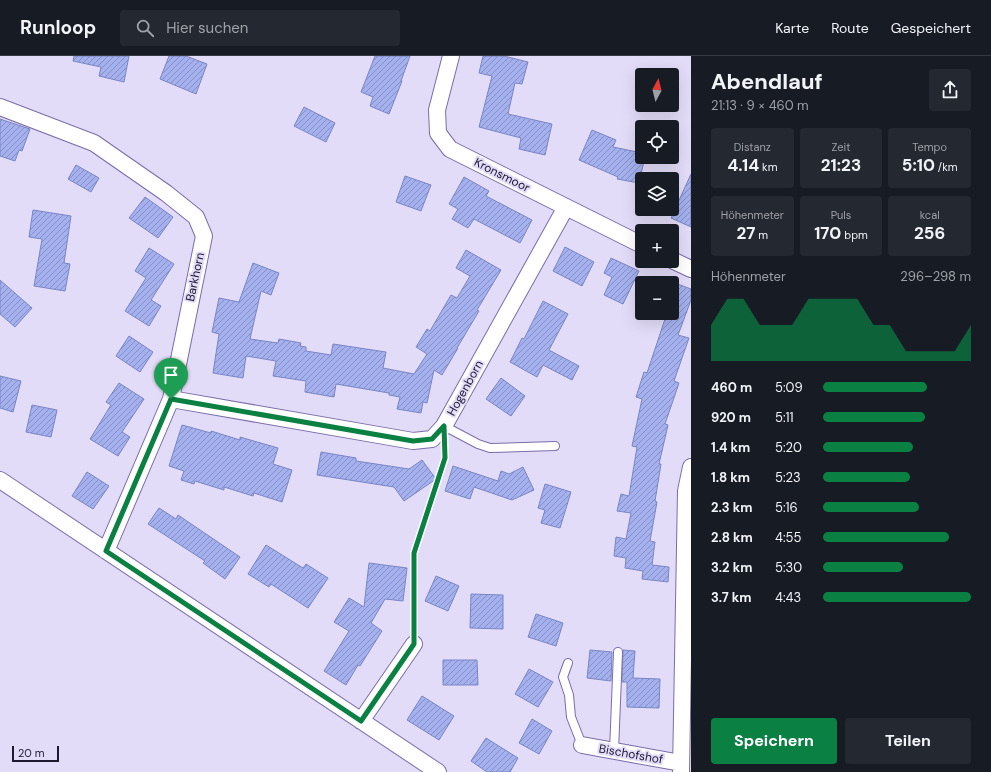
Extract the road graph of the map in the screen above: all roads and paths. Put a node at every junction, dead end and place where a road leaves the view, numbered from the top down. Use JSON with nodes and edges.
{"nodes":[{"id":1,"x":451,"y":56,"type":"edge"},
{"id":2,"x":0,"y":107,"type":"edge"},
{"id":3,"x":566,"y":207,"type":"junction"},
{"id":4,"x":635,"y":242,"type":"edge"},
{"id":5,"x":679,"y":263,"type":"edge"},
{"id":6,"x":691,"y":269,"type":"edge"},
{"id":7,"x":171,"y":399,"type":"junction"},
{"id":8,"x":444,"y":426,"type":"junction"},
{"id":9,"x":555,"y":446,"type":"dead end"},
{"id":10,"x":691,"y":467,"type":"edge"},
{"id":11,"x":0,"y":480,"type":"edge"},
{"id":12,"x":106,"y":551,"type":"junction"},
{"id":13,"x":414,"y":644,"type":"joint"},
{"id":14,"x":618,"y":652,"type":"dead end"},
{"id":15,"x":568,"y":663,"type":"dead end"},
{"id":16,"x":686,"y":685,"type":"edge"},
{"id":17,"x":361,"y":721,"type":"junction"},
{"id":18,"x":582,"y":745,"type":"joint"},
{"id":19,"x":614,"y":751,"type":"junction"},
{"id":20,"x":681,"y":768,"type":"edge"},
{"id":21,"x":438,"y":772,"type":"edge"}],
"edges":[{"from":1,"to":3,"type":"street","name":"Kronsmoor"},
{"from":2,"to":7,"type":"street","name":"Barkhorn"},
{"from":3,"to":4,"type":"street","name":"Kronsmoor"},
{"from":3,"to":8,"type":"street","name":"Hogenborn"},
{"from":5,"to":6,"type":"street"},
{"from":7,"to":8,"type":"street","name":"Hogenborn"},
{"from":7,"to":12,"type":"street","name":"Barkhorn"},
{"from":8,"to":9,"type":"lane"},
{"from":8,"to":13,"type":"path"},
{"from":10,"to":16,"type":"street"},
{"from":11,"to":12,"type":"street"},
{"from":12,"to":17,"type":"street"},
{"from":13,"to":17,"type":"street"},
{"from":14,"to":19,"type":"lane"},
{"from":15,"to":18,"type":"lane"},
{"from":16,"to":20,"type":"street"},
{"from":17,"to":21,"type":"street"},
{"from":18,"to":19,"type":"street","name":"Bischofshof"},
{"from":19,"to":20,"type":"street","name":"Bischofshof"}]}
